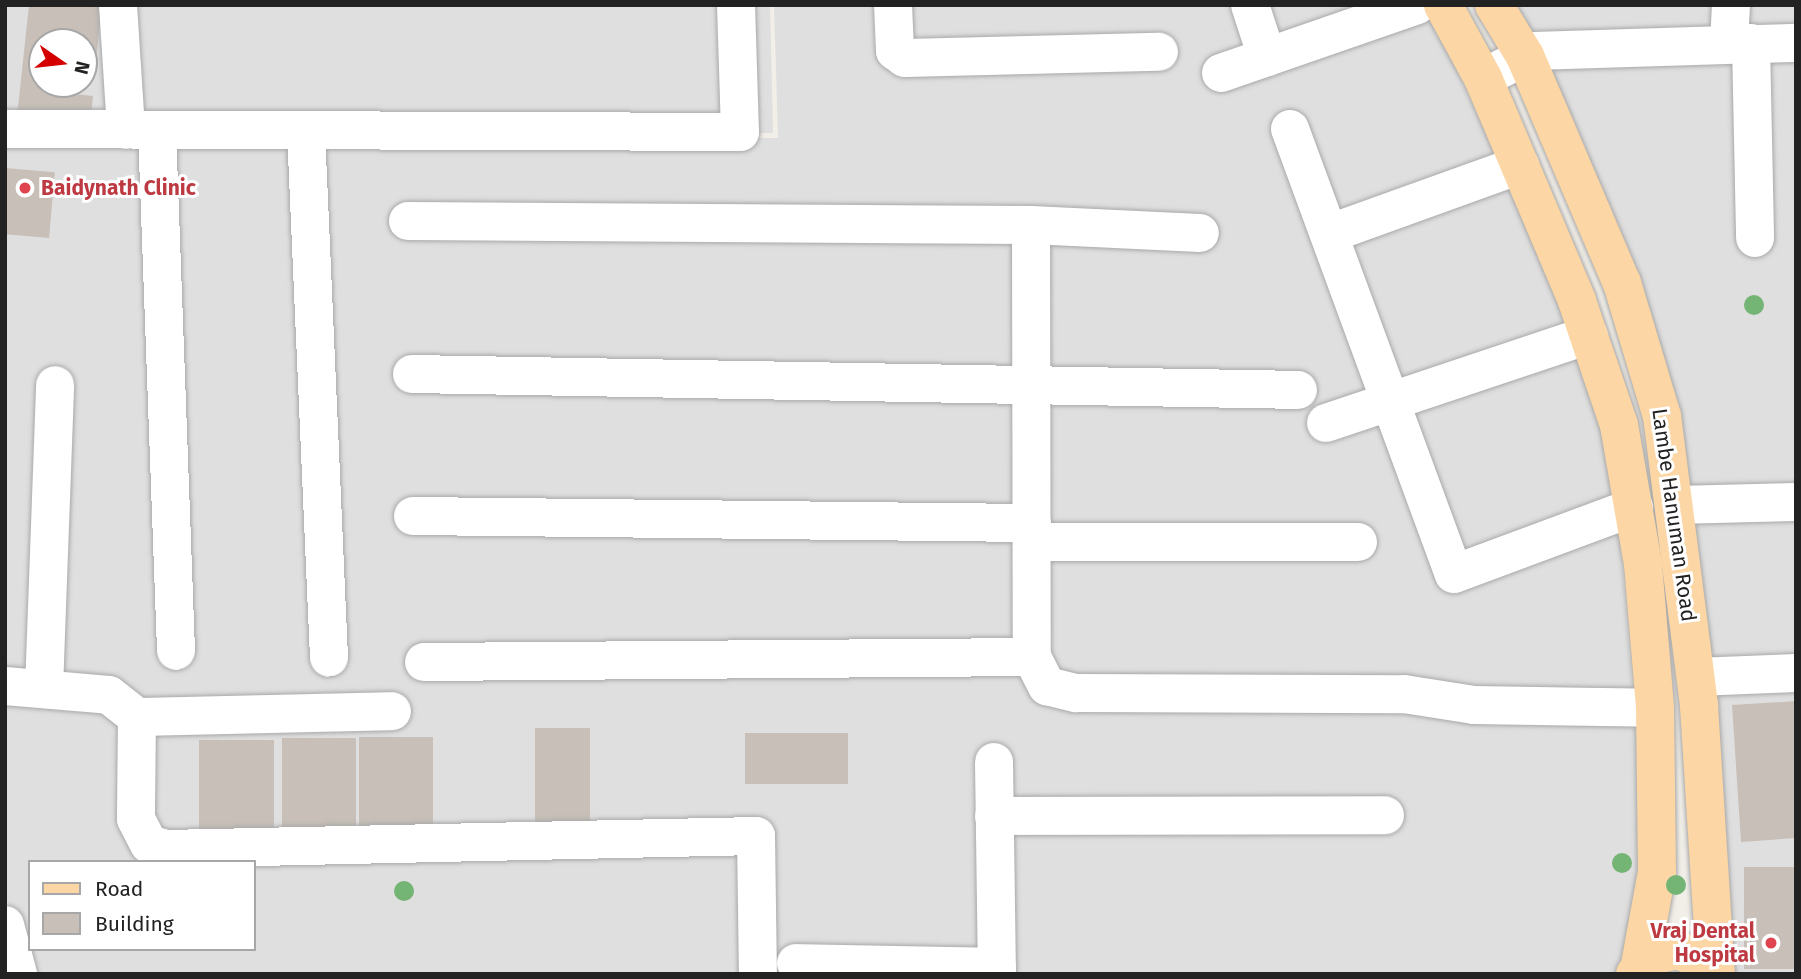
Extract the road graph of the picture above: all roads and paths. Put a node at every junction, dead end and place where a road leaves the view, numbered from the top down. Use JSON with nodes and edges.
{"nodes":[{"id":1,"x":118,"y":5,"type":"edge"},
{"id":2,"x":736,"y":5,"type":"edge"},
{"id":3,"x":893,"y":5,"type":"edge"},
{"id":4,"x":1250,"y":5,"type":"edge"},
{"id":5,"x":1417,"y":5,"type":"edge"},
{"id":6,"x":1443,"y":5,"type":"edge"},
{"id":7,"x":1494,"y":5,"type":"edge"},
{"id":8,"x":1731,"y":5,"type":"edge"},
{"id":9,"x":1740,"y":43,"type":"junction"},
{"id":10,"x":1796,"y":43,"type":"edge"},
{"id":11,"x":1159,"y":52,"type":"dead end"},
{"id":12,"x":1525,"y":56,"type":"junction"},
{"id":13,"x":1267,"y":57,"type":"junction"},
{"id":14,"x":1221,"y":73,"type":"dead end"},
{"id":15,"x":1483,"y":78,"type":"junction"},
{"id":16,"x":5,"y":129,"type":"edge"},
{"id":17,"x":1290,"y":129,"type":"dead end"},
{"id":18,"x":141,"y":130,"type":"junction"},
{"id":19,"x":306,"y":131,"type":"junction"},
{"id":20,"x":1520,"y":165,"type":"junction"},
{"id":21,"x":408,"y":221,"type":"dead end"},
{"id":22,"x":1031,"y":225,"type":"junction"},
{"id":23,"x":1200,"y":233,"type":"dead end"},
{"id":24,"x":1331,"y":233,"type":"junction"},
{"id":25,"x":1755,"y":238,"type":"dead end"},
{"id":26,"x":1589,"y":335,"type":"junction"},
{"id":27,"x":412,"y":374,"type":"dead end"},
{"id":28,"x":55,"y":385,"type":"dead end"},
{"id":29,"x":1032,"y":386,"type":"junction"},
{"id":30,"x":1298,"y":390,"type":"dead end"},
{"id":31,"x":1394,"y":400,"type":"junction"},
{"id":32,"x":1326,"y":423,"type":"dead end"},
{"id":33,"x":1796,"y":502,"type":"edge"},
{"id":34,"x":1674,"y":505,"type":"junction"},
{"id":35,"x":1634,"y":508,"type":"junction"},
{"id":36,"x":413,"y":516,"type":"dead end"},
{"id":37,"x":1032,"y":532,"type":"junction"},
{"id":38,"x":1357,"y":542,"type":"dead end"},
{"id":39,"x":176,"y":650,"type":"dead end"},
{"id":40,"x":329,"y":657,"type":"dead end"},
{"id":41,"x":1032,"y":657,"type":"junction"},
{"id":42,"x":424,"y":662,"type":"dead end"},
{"id":43,"x":1796,"y":673,"type":"edge"},
{"id":44,"x":1696,"y":677,"type":"junction"},
{"id":45,"x":5,"y":685,"type":"edge"},
{"id":46,"x":44,"y":689,"type":"junction"},
{"id":47,"x":1655,"y":708,"type":"junction"},
{"id":48,"x":393,"y":711,"type":"dead end"},
{"id":49,"x":137,"y":717,"type":"junction"},
{"id":50,"x":994,"y":762,"type":"dead end"},
{"id":51,"x":1385,"y":815,"type":"dead end"},
{"id":52,"x":994,"y":817,"type":"junction"},
{"id":53,"x":5,"y":925,"type":"edge"},
{"id":54,"x":796,"y":963,"type":"dead end"},
{"id":55,"x":1638,"y":970,"type":"edge"},
{"id":56,"x":997,"y":971,"type":"edge"},
{"id":57,"x":18,"y":974,"type":"edge"},
{"id":58,"x":758,"y":974,"type":"edge"},
{"id":59,"x":1714,"y":974,"type":"edge"}],
"edges":[{"from":1,"to":18,"type":"street"},
{"from":2,"to":19,"type":"street"},
{"from":3,"to":11,"type":"street"},
{"from":4,"to":13,"type":"street"},
{"from":5,"to":13,"type":"street"},
{"from":6,"to":15,"type":"main road","name":"Lambe Hanuman Road"},
{"from":7,"to":12,"type":"main road","name":"Lambe Hanuman Road"},
{"from":8,"to":9,"type":"street"},
{"from":9,"to":10,"type":"street"},
{"from":9,"to":12,"type":"street"},
{"from":9,"to":25,"type":"street"},
{"from":12,"to":15,"type":"street"},
{"from":12,"to":34,"type":"main road","name":"Lambe Hanuman Road"},
{"from":13,"to":14,"type":"street"},
{"from":15,"to":20,"type":"main road","name":"Lambe Hanuman Road"},
{"from":16,"to":18,"type":"street"},
{"from":17,"to":24,"type":"street"},
{"from":18,"to":19,"type":"street"},
{"from":18,"to":39,"type":"street"},
{"from":19,"to":40,"type":"street"},
{"from":20,"to":24,"type":"street"},
{"from":20,"to":26,"type":"main road","name":"Lambe Hanuman Road"},
{"from":21,"to":22,"type":"street"},
{"from":22,"to":23,"type":"street"},
{"from":22,"to":29,"type":"street"},
{"from":24,"to":31,"type":"street"},
{"from":26,"to":31,"type":"street"},
{"from":26,"to":35,"type":"main road","name":"Lambe Hanuman Road"},
{"from":27,"to":29,"type":"street"},
{"from":28,"to":46,"type":"street"},
{"from":29,"to":30,"type":"street"},
{"from":29,"to":37,"type":"street"},
{"from":31,"to":32,"type":"street"},
{"from":31,"to":35,"type":"street"},
{"from":33,"to":34,"type":"street"},
{"from":34,"to":44,"type":"main road","name":"Lambe Hanuman Road"},
{"from":35,"to":47,"type":"main road","name":"Lambe Hanuman Road"},
{"from":36,"to":37,"type":"street"},
{"from":37,"to":38,"type":"street"},
{"from":37,"to":41,"type":"street"},
{"from":41,"to":42,"type":"street"},
{"from":41,"to":47,"type":"street"},
{"from":43,"to":44,"type":"street"},
{"from":44,"to":59,"type":"main road","name":"Lambe Hanuman Road"},
{"from":45,"to":46,"type":"street"},
{"from":46,"to":49,"type":"street"},
{"from":47,"to":55,"type":"main road","name":"Lambe Hanuman Road"},
{"from":48,"to":49,"type":"street"},
{"from":49,"to":58,"type":"street"},
{"from":50,"to":52,"type":"street"},
{"from":51,"to":52,"type":"street"},
{"from":52,"to":56,"type":"street"},
{"from":53,"to":57,"type":"street"},
{"from":54,"to":56,"type":"street"},
{"from":55,"to":59,"type":"main road"}]}
